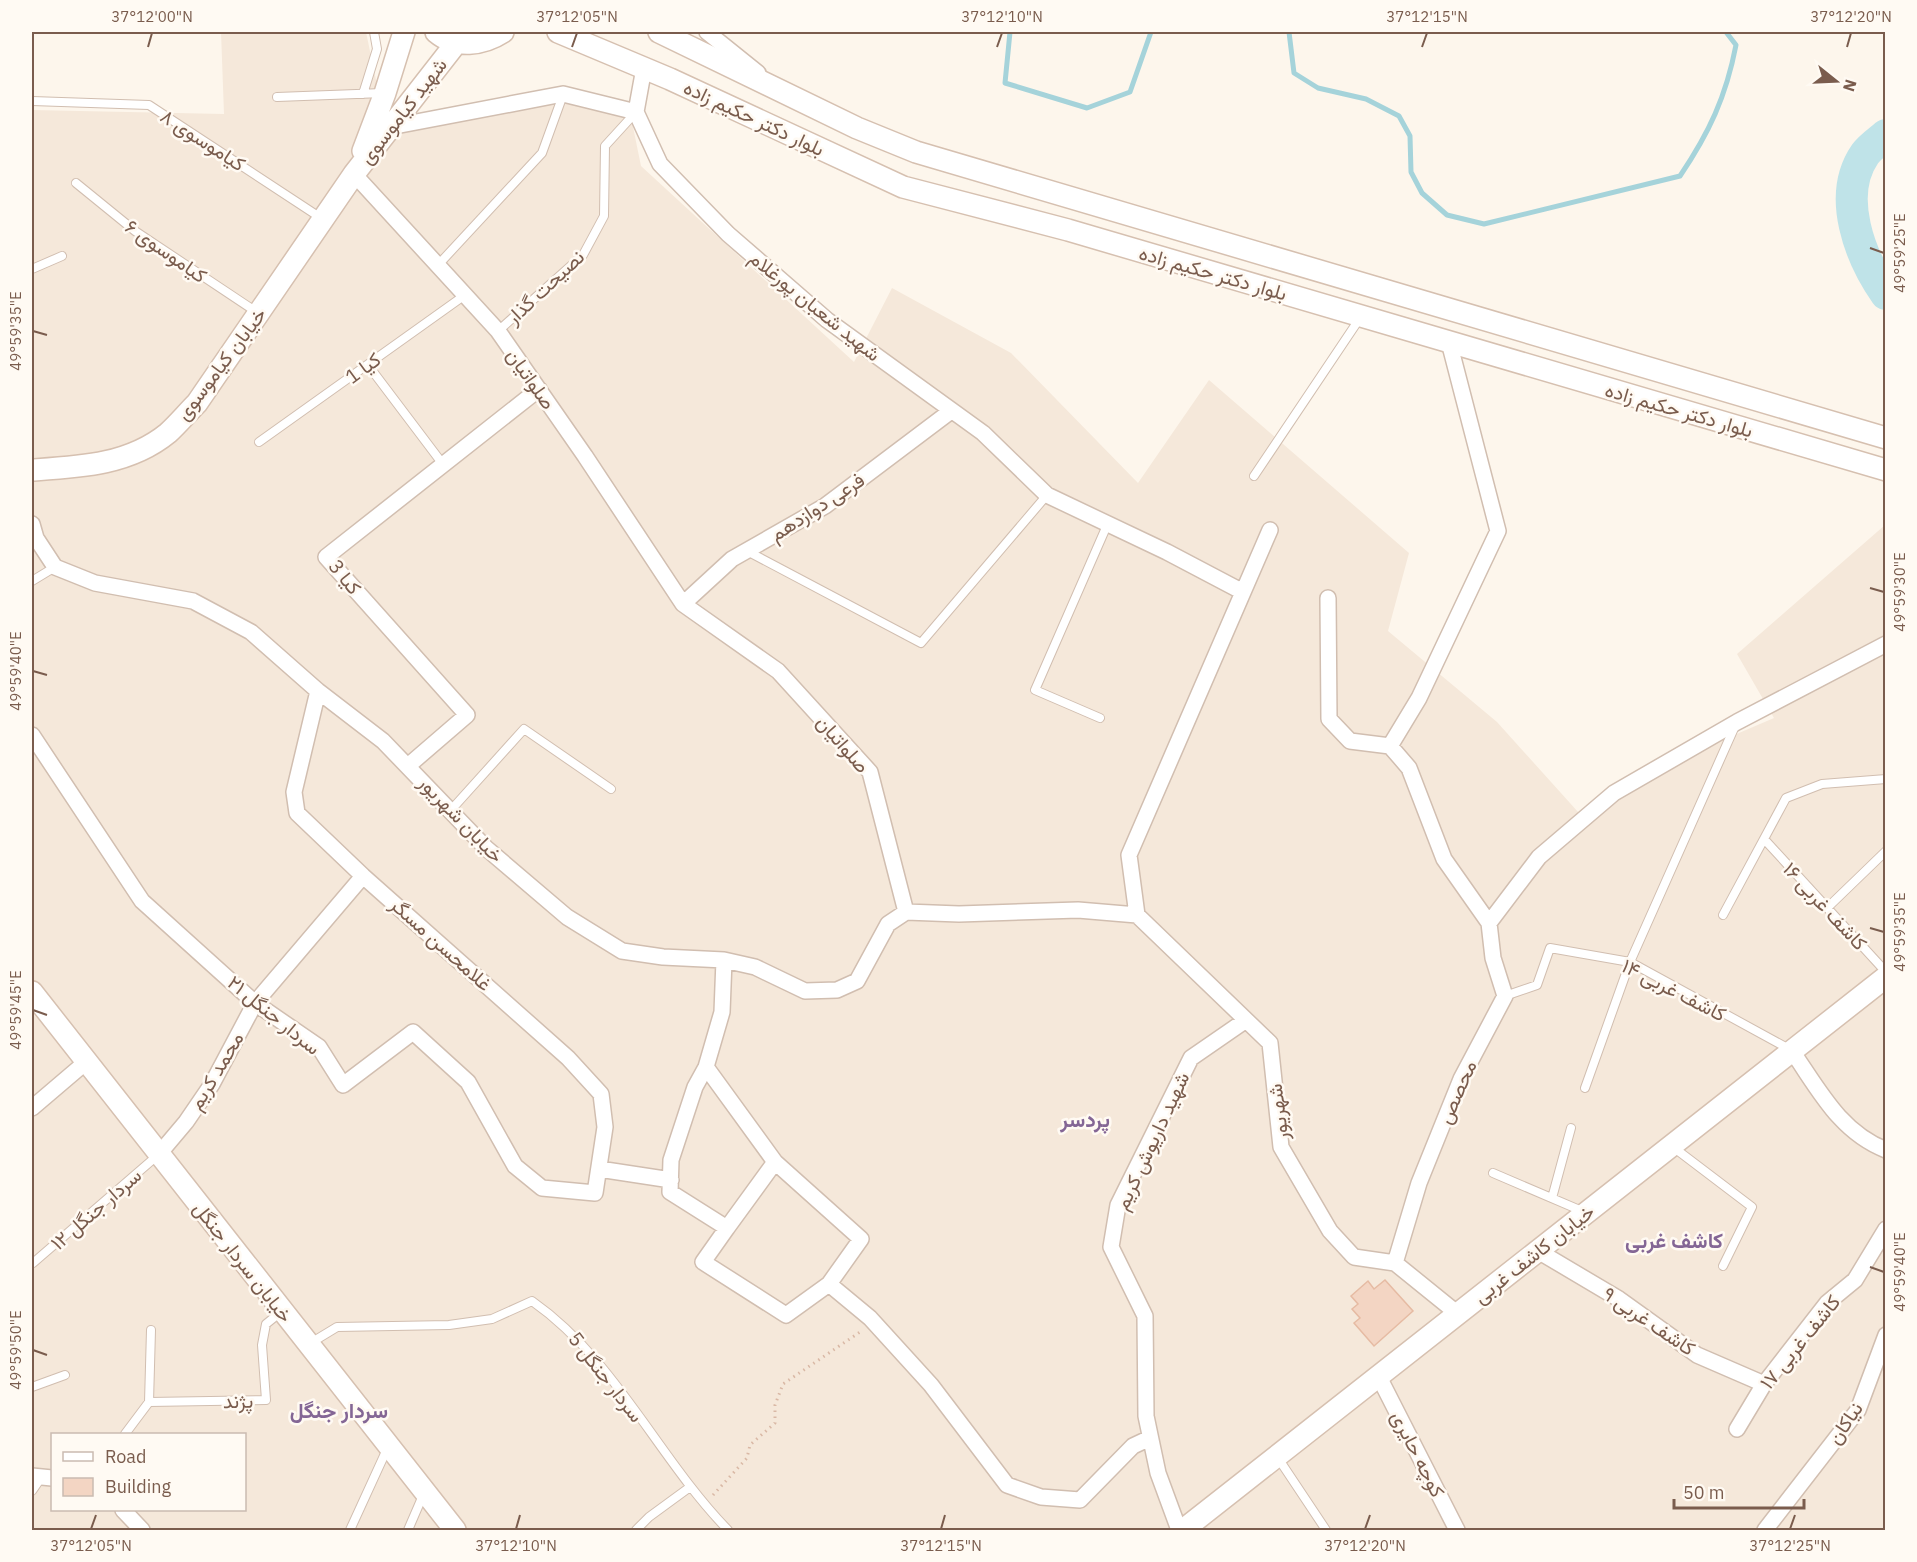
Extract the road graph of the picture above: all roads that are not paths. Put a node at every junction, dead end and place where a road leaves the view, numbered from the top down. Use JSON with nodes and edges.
{"nodes":[{"id":1,"x":374,"y":32,"type":"edge"},
{"id":2,"x":404,"y":32,"type":"edge"},
{"id":3,"x":436,"y":32,"type":"edge"},
{"id":4,"x":503,"y":32,"type":"edge"},
{"id":5,"x":558,"y":32,"type":"edge"},
{"id":6,"x":659,"y":32,"type":"edge"},
{"id":7,"x":707,"y":32,"type":"edge"},
{"id":8,"x":457,"y":42,"type":"junction"},
{"id":9,"x":644,"y":68,"type":"junction"},
{"id":10,"x":778,"y":89,"type":"junction"},
{"id":11,"x":385,"y":93,"type":"junction"},
{"id":12,"x":363,"y":94,"type":"junction"},
{"id":13,"x":563,"y":94,"type":"junction"},
{"id":14,"x":277,"y":97,"type":"dead end"},
{"id":15,"x":32,"y":101,"type":"edge"},
{"id":16,"x":636,"y":112,"type":"junction"},
{"id":17,"x":390,"y":127,"type":"junction"},
{"id":18,"x":354,"y":174,"type":"junction"},
{"id":19,"x":76,"y":183,"type":"dead end"},
{"id":20,"x":1096,"y":206,"type":"junction"},
{"id":21,"x":325,"y":220,"type":"junction"},
{"id":22,"x":1086,"y":235,"type":"junction"},
{"id":23,"x":62,"y":256,"type":"dead end"},
{"id":24,"x":438,"y":265,"type":"junction"},
{"id":25,"x":32,"y":269,"type":"edge"},
{"id":26,"x":1371,"y":285,"type":"junction"},
{"id":27,"x":466,"y":294,"type":"junction"},
{"id":28,"x":259,"y":314,"type":"junction"},
{"id":29,"x":1361,"y":316,"type":"junction"},
{"id":30,"x":498,"y":331,"type":"junction"},
{"id":31,"x":1449,"y":342,"type":"junction"},
{"id":32,"x":368,"y":364,"type":"junction"},
{"id":33,"x":539,"y":388,"type":"junction"},
{"id":34,"x":951,"y":411,"type":"junction"},
{"id":35,"x":1886,"y":438,"type":"edge"},
{"id":36,"x":260,"y":442,"type":"dead end"},
{"id":37,"x":442,"y":463,"type":"junction"},
{"id":38,"x":32,"y":470,"type":"edge"},
{"id":39,"x":1886,"y":470,"type":"edge"},
{"id":40,"x":1254,"y":476,"type":"dead end"},
{"id":41,"x":1047,"y":495,"type":"junction"},
{"id":42,"x":1108,"y":523,"type":"junction"},
{"id":43,"x":32,"y":524,"type":"edge"},
{"id":44,"x":1270,"y":530,"type":"dead end"},
{"id":45,"x":746,"y":551,"type":"junction"},
{"id":46,"x":55,"y":567,"type":"junction"},
{"id":47,"x":32,"y":582,"type":"edge"},
{"id":48,"x":1243,"y":592,"type":"junction"},
{"id":49,"x":1328,"y":598,"type":"dead end"},
{"id":50,"x":683,"y":604,"type":"junction"},
{"id":51,"x":1886,"y":644,"type":"edge"},
{"id":52,"x":318,"y":691,"type":"junction"},
{"id":53,"x":1100,"y":718,"type":"dead end"},
{"id":54,"x":1737,"y":722,"type":"junction"},
{"id":55,"x":32,"y":735,"type":"edge"},
{"id":56,"x":1390,"y":746,"type":"junction"},
{"id":57,"x":409,"y":765,"type":"junction"},
{"id":58,"x":1886,"y":779,"type":"edge"},
{"id":59,"x":611,"y":789,"type":"dead end"},
{"id":60,"x":451,"y":810,"type":"junction"},
{"id":61,"x":1764,"y":839,"type":"junction"},
{"id":62,"x":1886,"y":851,"type":"edge"},
{"id":63,"x":363,"y":876,"type":"junction"},
{"id":64,"x":1827,"y":908,"type":"junction"},
{"id":65,"x":906,"y":912,"type":"junction"},
{"id":66,"x":1137,"y":915,"type":"junction"},
{"id":67,"x":1723,"y":915,"type":"dead end"},
{"id":68,"x":1489,"y":922,"type":"junction"},
{"id":69,"x":724,"y":960,"type":"junction"},
{"id":70,"x":1630,"y":962,"type":"junction"},
{"id":71,"x":1886,"y":972,"type":"edge"},
{"id":72,"x":1886,"y":977,"type":"edge"},
{"id":73,"x":32,"y":992,"type":"edge"},
{"id":74,"x":1505,"y":996,"type":"junction"},
{"id":75,"x":255,"y":1004,"type":"junction"},
{"id":76,"x":1246,"y":1020,"type":"junction"},
{"id":77,"x":1792,"y":1051,"type":"junction"},
{"id":78,"x":86,"y":1062,"type":"junction"},
{"id":79,"x":706,"y":1067,"type":"junction"},
{"id":80,"x":1585,"y":1088,"type":"dead end"},
{"id":81,"x":32,"y":1108,"type":"edge"},
{"id":82,"x":1571,"y":1128,"type":"dead end"},
{"id":83,"x":1672,"y":1146,"type":"junction"},
{"id":84,"x":1886,"y":1150,"type":"edge"},
{"id":85,"x":159,"y":1154,"type":"junction"},
{"id":86,"x":775,"y":1162,"type":"junction"},
{"id":87,"x":599,"y":1169,"type":"junction"},
{"id":88,"x":1493,"y":1173,"type":"dead end"},
{"id":89,"x":670,"y":1180,"type":"junction"},
{"id":90,"x":595,"y":1193,"type":"joint"},
{"id":91,"x":1551,"y":1198,"type":"junction"},
{"id":92,"x":1586,"y":1213,"type":"junction"},
{"id":93,"x":727,"y":1227,"type":"junction"},
{"id":94,"x":1886,"y":1229,"type":"edge"},
{"id":95,"x":1538,"y":1251,"type":"junction"},
{"id":96,"x":33,"y":1263,"type":"dead end"},
{"id":97,"x":1395,"y":1263,"type":"junction"},
{"id":98,"x":1723,"y":1266,"type":"dead end"},
{"id":99,"x":829,"y":1284,"type":"junction"},
{"id":100,"x":282,"y":1311,"type":"junction"},
{"id":101,"x":1458,"y":1314,"type":"junction"},
{"id":102,"x":151,"y":1330,"type":"dead end"},
{"id":103,"x":1886,"y":1335,"type":"edge"},
{"id":104,"x":308,"y":1344,"type":"junction"},
{"id":105,"x":65,"y":1375,"type":"dead end"},
{"id":106,"x":1379,"y":1377,"type":"junction"},
{"id":107,"x":1764,"y":1384,"type":"junction"},
{"id":108,"x":32,"y":1387,"type":"edge"},
{"id":109,"x":149,"y":1402,"type":"junction"},
{"id":110,"x":1737,"y":1429,"type":"dead end"},
{"id":111,"x":126,"y":1433,"type":"edge"},
{"id":112,"x":1150,"y":1438,"type":"junction"},
{"id":113,"x":388,"y":1446,"type":"junction"},
{"id":114,"x":1277,"y":1456,"type":"junction"},
{"id":115,"x":42,"y":1477,"type":"edge"},
{"id":116,"x":690,"y":1487,"type":"junction"},
{"id":117,"x":32,"y":1491,"type":"edge"},
{"id":118,"x":424,"y":1492,"type":"junction"},
{"id":119,"x":125,"y":1511,"type":"edge"},
{"id":120,"x":142,"y":1530,"type":"edge"},
{"id":121,"x":350,"y":1530,"type":"edge"},
{"id":122,"x":408,"y":1530,"type":"edge"},
{"id":123,"x":455,"y":1530,"type":"edge"},
{"id":124,"x":636,"y":1530,"type":"edge"},
{"id":125,"x":728,"y":1530,"type":"edge"},
{"id":126,"x":1181,"y":1530,"type":"edge"},
{"id":127,"x":1326,"y":1530,"type":"edge"},
{"id":128,"x":1457,"y":1530,"type":"edge"},
{"id":129,"x":1765,"y":1530,"type":"edge"}],
"edges":[{"from":1,"to":12,"type":"lane"},
{"from":2,"to":11,"type":"main road","name":"شهید کیاموسوی"},
{"from":3,"to":8,"type":"main road"},
{"from":4,"to":8,"type":"main road"},
{"from":5,"to":9,"type":"main road","name":"بلوار دکتر حکیم زاده"},
{"from":6,"to":10,"type":"main road","name":"بلوار دکتر حکیم زاده"},
{"from":7,"to":10,"type":"street"},
{"from":8,"to":17,"type":"main road","name":"شهید کیاموسوی"},
{"from":9,"to":16,"type":"street"},
{"from":9,"to":22,"type":"main road","name":"بلوار دکتر حکیم زاده"},
{"from":10,"to":20,"type":"main road","name":"بلوار دکتر حکیم زاده"},
{"from":11,"to":12,"type":"lane"},
{"from":11,"to":18,"type":"main road","name":"شهید کیاموسوی"},
{"from":12,"to":14,"type":"lane"},
{"from":13,"to":16,"type":"street"},
{"from":13,"to":17,"type":"street"},
{"from":13,"to":24,"type":"lane"},
{"from":15,"to":21,"type":"lane","name":"کیاموسوی ۸"},
{"from":16,"to":30,"type":"lane","name":"نصیحت گذار"},
{"from":16,"to":34,"type":"street","name":"شهید شعبان پورغلام"},
{"from":17,"to":18,"type":"main road","name":"شهید کیاموسوی"},
{"from":18,"to":21,"type":"main road","name":"خیابان کیاموسوی"},
{"from":18,"to":24,"type":"street","name":"صلواتیان"},
{"from":19,"to":28,"type":"lane","name":"کیاموسوی ۶"},
{"from":20,"to":22,"type":"main road"},
{"from":20,"to":26,"type":"main road","name":"بلوار دکتر حکیم زاده"},
{"from":21,"to":28,"type":"main road","name":"خیابان کیاموسوی"},
{"from":22,"to":29,"type":"main road","name":"بلوار دکتر حکیم زاده"},
{"from":23,"to":25,"type":"lane"},
{"from":24,"to":27,"type":"street","name":"صلواتیان"},
{"from":26,"to":29,"type":"main road"},
{"from":26,"to":35,"type":"main road","name":"بلوار دکتر حکیم زاده"},
{"from":27,"to":30,"type":"street","name":"صلواتیان"},
{"from":27,"to":32,"type":"lane","name":"کیا 1"},
{"from":28,"to":38,"type":"main road","name":"خیابان کیاموسوی"},
{"from":29,"to":31,"type":"main road","name":"بلوار دکتر حکیم زاده"},
{"from":29,"to":40,"type":"lane"},
{"from":30,"to":33,"type":"street","name":"صلواتیان"},
{"from":31,"to":39,"type":"main road","name":"بلوار دکتر حکیم زاده"},
{"from":31,"to":56,"type":"street"},
{"from":32,"to":36,"type":"lane","name":"کیا 1"},
{"from":32,"to":37,"type":"lane"},
{"from":33,"to":37,"type":"street","name":"کیا 3"},
{"from":33,"to":50,"type":"street","name":"صلواتیان"},
{"from":34,"to":41,"type":"street","name":"شهید شعبان پورغلام"},
{"from":34,"to":45,"type":"street","name":"فرعی دوازدهم"},
{"from":37,"to":57,"type":"street","name":"کیا 3"},
{"from":41,"to":42,"type":"street","name":"شهید شعبان پورغلام"},
{"from":41,"to":45,"type":"lane"},
{"from":42,"to":48,"type":"street","name":"شهید شعبان پورغلام"},
{"from":42,"to":53,"type":"lane"},
{"from":43,"to":46,"type":"street"},
{"from":44,"to":48,"type":"street"},
{"from":45,"to":50,"type":"street","name":"فرعی دوازدهم"},
{"from":46,"to":47,"type":"lane"},
{"from":46,"to":52,"type":"street","name":"خیابان شهریور"},
{"from":48,"to":66,"type":"street"},
{"from":49,"to":56,"type":"street"},
{"from":50,"to":65,"type":"street","name":"صلواتیان"},
{"from":51,"to":54,"type":"street"},
{"from":52,"to":57,"type":"street","name":"خیابان شهریور"},
{"from":52,"to":63,"type":"street","name":"غلامحسن مسگر"},
{"from":54,"to":68,"type":"street"},
{"from":54,"to":70,"type":"lane"},
{"from":55,"to":75,"type":"street","name":"سردار جنگل ۲۱"},
{"from":56,"to":68,"type":"street"},
{"from":57,"to":60,"type":"street","name":"خیابان شهریور"},
{"from":58,"to":61,"type":"lane"},
{"from":59,"to":60,"type":"lane"},
{"from":60,"to":69,"type":"street","name":"خیابان شهریور"},
{"from":61,"to":64,"type":"lane","name":"کاشف غربی ۱۶"},
{"from":61,"to":67,"type":"lane"},
{"from":62,"to":64,"type":"lane"},
{"from":63,"to":75,"type":"street","name":"محمد کریم"},
{"from":63,"to":87,"type":"street","name":"غلامحسن مسگر"},
{"from":64,"to":71,"type":"lane","name":"کاشف غربی ۱۶"},
{"from":65,"to":66,"type":"street"},
{"from":65,"to":69,"type":"street","name":"خیابان شهریور"},
{"from":66,"to":76,"type":"street","name":"شهریور"},
{"from":68,"to":74,"type":"street"},
{"from":69,"to":79,"type":"street"},
{"from":70,"to":74,"type":"lane","name":"کاشف غربی ۱۴"},
{"from":70,"to":77,"type":"lane","name":"کاشف غربی ۱۴"},
{"from":70,"to":80,"type":"lane"},
{"from":72,"to":77,"type":"main road","name":"خیابان کاشف غربی"},
{"from":73,"to":78,"type":"main road","name":"خیابان سردار جنگل"},
{"from":74,"to":97,"type":"street","name":"محصص"},
{"from":75,"to":85,"type":"street","name":"محمد کریم"},
{"from":75,"to":90,"type":"street","name":"سردار جنگل ۲۱"},
{"from":76,"to":97,"type":"street","name":"شهریور"},
{"from":76,"to":112,"type":"street","name":"شهید داریوش کریم"},
{"from":77,"to":83,"type":"main road","name":"خیابان کاشف غربی"},
{"from":77,"to":84,"type":"street"},
{"from":78,"to":81,"type":"street"},
{"from":78,"to":85,"type":"main road","name":"خیابان سردار جنگل"},
{"from":79,"to":86,"type":"street"},
{"from":79,"to":89,"type":"street"},
{"from":82,"to":91,"type":"lane"},
{"from":83,"to":92,"type":"main road","name":"خیابان کاشف غربی"},
{"from":83,"to":98,"type":"lane"},
{"from":85,"to":96,"type":"lane","name":"سردار جنگل ۱۲"},
{"from":85,"to":100,"type":"main road","name":"خیابان سردار جنگل"},
{"from":86,"to":93,"type":"street"},
{"from":86,"to":99,"type":"street"},
{"from":87,"to":89,"type":"street"},
{"from":87,"to":90,"type":"street","name":"غلامحسن مسگر"},
{"from":88,"to":91,"type":"lane"},
{"from":89,"to":93,"type":"street"},
{"from":91,"to":92,"type":"lane"},
{"from":92,"to":95,"type":"main road","name":"خیابان کاشف غربی"},
{"from":93,"to":99,"type":"street"},
{"from":94,"to":107,"type":"street","name":"کاشف غربی ۱۷"},
{"from":95,"to":101,"type":"main road","name":"خیابان کاشف غربی"},
{"from":95,"to":107,"type":"street","name":"کاشف غربی ۹"},
{"from":97,"to":101,"type":"street"},
{"from":99,"to":112,"type":"street"},
{"from":100,"to":104,"type":"main road","name":"خیابان سردار جنگل"},
{"from":100,"to":109,"type":"lane","name":"پژند"},
{"from":101,"to":106,"type":"main road","name":"خیابان کاشف غربی"},
{"from":102,"to":109,"type":"lane"},
{"from":103,"to":129,"type":"street","name":"نیاکان"},
{"from":104,"to":113,"type":"main road","name":"خیابان سردار جنگل"},
{"from":104,"to":116,"type":"lane","name":"سردار جنگل 5"},
{"from":105,"to":108,"type":"lane"},
{"from":106,"to":114,"type":"main road","name":"خیابان کاشف غربی"},
{"from":106,"to":128,"type":"street","name":"کوچه حایری"},
{"from":107,"to":110,"type":"street","name":"کاشف غربی ۱۷"},
{"from":109,"to":111,"type":"lane"},
{"from":112,"to":126,"type":"street","name":"شهید داریوش کریم"},
{"from":113,"to":118,"type":"main road","name":"خیابان سردار جنگل"},
{"from":113,"to":121,"type":"lane"},
{"from":114,"to":126,"type":"main road","name":"خیابان کاشف غربی"},
{"from":114,"to":127,"type":"lane"},
{"from":115,"to":117,"type":"lane"},
{"from":116,"to":124,"type":"lane"},
{"from":116,"to":125,"type":"lane","name":"سردار جنگل 5"},
{"from":118,"to":122,"type":"lane"},
{"from":118,"to":123,"type":"main road","name":"خیابان سردار جنگل"},
{"from":119,"to":120,"type":"street"}]}
